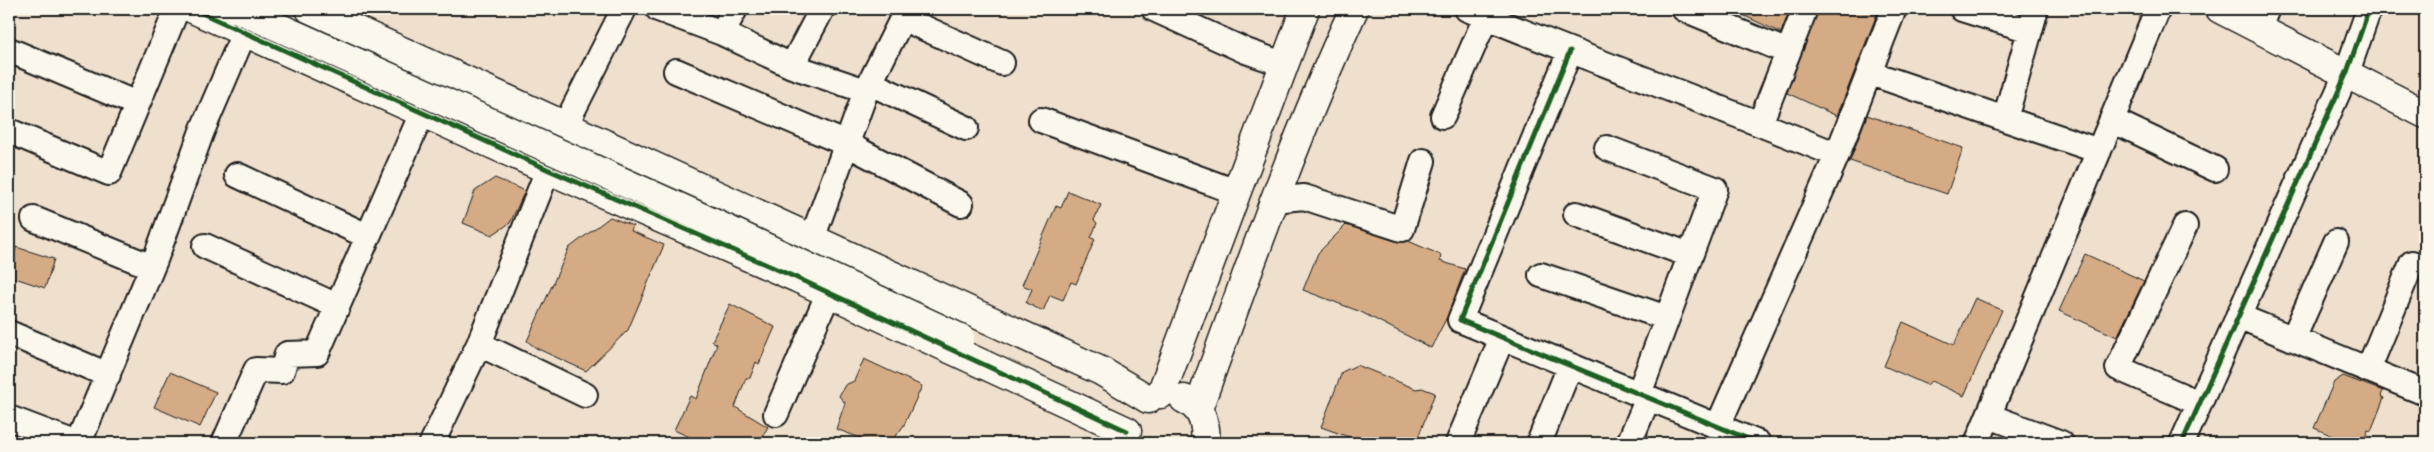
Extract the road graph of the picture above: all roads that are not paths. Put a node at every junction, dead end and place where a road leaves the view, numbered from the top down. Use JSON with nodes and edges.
{"nodes":[{"id":1,"x":176,"y":9,"type":"edge"},
{"id":2,"x":193,"y":9,"type":"edge"},
{"id":3,"x":276,"y":9,"type":"edge"},
{"id":4,"x":310,"y":9,"type":"edge"},
{"id":5,"x":624,"y":9,"type":"edge"},
{"id":6,"x":658,"y":9,"type":"edge"},
{"id":7,"x":735,"y":9,"type":"edge"},
{"id":8,"x":822,"y":9,"type":"edge"},
{"id":9,"x":1154,"y":9,"type":"edge"},
{"id":10,"x":1305,"y":9,"type":"edge"},
{"id":11,"x":1354,"y":9,"type":"edge"},
{"id":12,"x":1684,"y":9,"type":"edge"},
{"id":13,"x":1805,"y":9,"type":"edge"},
{"id":14,"x":1894,"y":9,"type":"edge"},
{"id":15,"x":1962,"y":9,"type":"edge"},
{"id":16,"x":2158,"y":9,"type":"edge"},
{"id":17,"x":2220,"y":9,"type":"edge"},
{"id":18,"x":2369,"y":9,"type":"edge"},
{"id":19,"x":1476,"y":13,"type":"edge"},
{"id":20,"x":904,"y":14,"type":"edge"},
{"id":21,"x":1720,"y":16,"type":"edge"},
{"id":22,"x":2263,"y":18,"type":"edge"},
{"id":23,"x":2033,"y":19,"type":"edge"},
{"id":24,"x":241,"y":21,"type":"edge"},
{"id":25,"x":722,"y":33,"type":"junction"},
{"id":26,"x":9,"y":50,"type":"edge"},
{"id":27,"x":1570,"y":51,"type":"junction"},
{"id":28,"x":1788,"y":52,"type":"junction"},
{"id":29,"x":1002,"y":63,"type":"dead end"},
{"id":30,"x":1283,"y":64,"type":"junction"},
{"id":31,"x":792,"y":66,"type":"junction"},
{"id":32,"x":676,"y":71,"type":"dead end"},
{"id":33,"x":2347,"y":72,"type":"junction"},
{"id":34,"x":1870,"y":73,"type":"junction"},
{"id":35,"x":868,"y":87,"type":"junction"},
{"id":36,"x":137,"y":104,"type":"junction"},
{"id":37,"x":2424,"y":110,"type":"edge"},
{"id":38,"x":422,"y":113,"type":"junction"},
{"id":39,"x":1443,"y":116,"type":"dead end"},
{"id":40,"x":2005,"y":119,"type":"junction"},
{"id":41,"x":1041,"y":120,"type":"dead end"},
{"id":42,"x":2112,"y":120,"type":"junction"},
{"id":43,"x":566,"y":124,"type":"junction"},
{"id":44,"x":1760,"y":124,"type":"junction"},
{"id":45,"x":966,"y":128,"type":"dead end"},
{"id":46,"x":9,"y":131,"type":"edge"},
{"id":47,"x":847,"y":144,"type":"junction"},
{"id":48,"x":1607,"y":148,"type":"dead end"},
{"id":49,"x":2099,"y":151,"type":"junction"},
{"id":50,"x":1837,"y":155,"type":"junction"},
{"id":51,"x":1423,"y":161,"type":"dead end"},
{"id":52,"x":2216,"y":169,"type":"dead end"},
{"id":53,"x":548,"y":170,"type":"junction"},
{"id":54,"x":237,"y":175,"type":"dead end"},
{"id":55,"x":1236,"y":192,"type":"junction"},
{"id":56,"x":1274,"y":200,"type":"junction"},
{"id":57,"x":961,"y":204,"type":"dead end"},
{"id":58,"x":1576,"y":214,"type":"dead end"},
{"id":59,"x":34,"y":219,"type":"dead end"},
{"id":60,"x":2185,"y":226,"type":"dead end"},
{"id":61,"x":367,"y":236,"type":"junction"},
{"id":62,"x":812,"y":239,"type":"junction"},
{"id":63,"x":2336,"y":242,"type":"dead end"},
{"id":64,"x":205,"y":246,"type":"dead end"},
{"id":65,"x":1690,"y":255,"type":"junction"},
{"id":66,"x":2412,"y":264,"type":"dead end"},
{"id":67,"x":152,"y":267,"type":"junction"},
{"id":68,"x":1540,"y":275,"type":"dead end"},
{"id":69,"x":829,"y":292,"type":"junction"},
{"id":70,"x":337,"y":306,"type":"junction"},
{"id":71,"x":2238,"y":316,"type":"junction"},
{"id":72,"x":1667,"y":318,"type":"junction"},
{"id":73,"x":9,"y":333,"type":"edge"},
{"id":74,"x":967,"y":334,"type":"junction"},
{"id":75,"x":1502,"y":338,"type":"junction"},
{"id":76,"x":2293,"y":339,"type":"junction"},
{"id":77,"x":479,"y":344,"type":"junction"},
{"id":78,"x":1570,"y":366,"type":"junction"},
{"id":79,"x":2368,"y":370,"type":"junction"},
{"id":80,"x":1101,"y":371,"type":"junction"},
{"id":81,"x":108,"y":375,"type":"junction"},
{"id":82,"x":2425,"y":393,"type":"edge"},
{"id":83,"x":585,"y":395,"type":"dead end"},
{"id":84,"x":1644,"y":396,"type":"junction"},
{"id":85,"x":1155,"y":397,"type":"junction"},
{"id":86,"x":2200,"y":403,"type":"junction"},
{"id":87,"x":1082,"y":410,"type":"junction"},
{"id":88,"x":776,"y":414,"type":"dead end"},
{"id":89,"x":1989,"y":416,"type":"junction"},
{"id":90,"x":9,"y":418,"type":"edge"},
{"id":91,"x":1718,"y":426,"type":"junction"},
{"id":92,"x":1209,"y":432,"type":"edge"},
{"id":93,"x":1128,"y":437,"type":"edge"},
{"id":94,"x":75,"y":443,"type":"edge"},
{"id":95,"x":79,"y":443,"type":"edge"},
{"id":96,"x":224,"y":443,"type":"edge"},
{"id":97,"x":432,"y":443,"type":"edge"},
{"id":98,"x":1458,"y":443,"type":"edge"},
{"id":99,"x":1539,"y":443,"type":"edge"},
{"id":100,"x":1629,"y":443,"type":"edge"},
{"id":101,"x":1758,"y":443,"type":"edge"},
{"id":102,"x":1977,"y":443,"type":"edge"},
{"id":103,"x":2061,"y":443,"type":"edge"},
{"id":104,"x":2182,"y":443,"type":"edge"}],
"edges":[{"from":1,"to":36,"type":"street"},
{"from":2,"to":24,"type":"street"},
{"from":3,"to":74,"type":"street"},
{"from":4,"to":43,"type":"street"},
{"from":5,"to":43,"type":"street"},
{"from":6,"to":25,"type":"street"},
{"from":7,"to":25,"type":"street"},
{"from":8,"to":31,"type":"street"},
{"from":9,"to":30,"type":"street"},
{"from":10,"to":30,"type":"street"},
{"from":11,"to":56,"type":"street"},
{"from":12,"to":21,"type":"street"},
{"from":13,"to":28,"type":"street"},
{"from":14,"to":34,"type":"street"},
{"from":15,"to":23,"type":"street"},
{"from":16,"to":42,"type":"street"},
{"from":17,"to":22,"type":"street"},
{"from":18,"to":33,"type":"street"},
{"from":19,"to":27,"type":"street"},
{"from":19,"to":39,"type":"street"},
{"from":20,"to":29,"type":"street"},
{"from":20,"to":35,"type":"street"},
{"from":21,"to":28,"type":"street"},
{"from":22,"to":33,"type":"street"},
{"from":23,"to":40,"type":"street"},
{"from":24,"to":38,"type":"street"},
{"from":24,"to":67,"type":"street"},
{"from":24,"to":74,"type":"street","bridge":true},
{"from":25,"to":31,"type":"street"},
{"from":26,"to":36,"type":"street"},
{"from":27,"to":44,"type":"street"},
{"from":27,"to":75,"type":"street"},
{"from":28,"to":44,"type":"street"},
{"from":30,"to":55,"type":"street"},
{"from":31,"to":35,"type":"street"},
{"from":32,"to":47,"type":"street"},
{"from":33,"to":37,"type":"street"},
{"from":33,"to":71,"type":"street"},
{"from":34,"to":40,"type":"street"},
{"from":34,"to":50,"type":"street"},
{"from":35,"to":45,"type":"street"},
{"from":35,"to":47,"type":"street"},
{"from":36,"to":46,"type":"street"},
{"from":38,"to":53,"type":"street"},
{"from":38,"to":61,"type":"street"},
{"from":40,"to":49,"type":"street"},
{"from":41,"to":55,"type":"street"},
{"from":42,"to":49,"type":"street"},
{"from":42,"to":52,"type":"street"},
{"from":43,"to":53,"type":"street"},
{"from":43,"to":62,"type":"street"},
{"from":44,"to":50,"type":"street"},
{"from":47,"to":57,"type":"street"},
{"from":47,"to":62,"type":"street"},
{"from":48,"to":65,"type":"street"},
{"from":49,"to":89,"type":"street"},
{"from":50,"to":91,"type":"street"},
{"from":51,"to":56,"type":"street"},
{"from":53,"to":69,"type":"street"},
{"from":53,"to":77,"type":"street"},
{"from":54,"to":61,"type":"street"},
{"from":55,"to":85,"type":"street"},
{"from":56,"to":92,"type":"street"},
{"from":58,"to":65,"type":"street"},
{"from":59,"to":67,"type":"street"},
{"from":60,"to":86,"type":"street"},
{"from":61,"to":70,"type":"street"},
{"from":62,"to":80,"type":"street"},
{"from":63,"to":76,"type":"street"},
{"from":64,"to":70,"type":"street"},
{"from":65,"to":72,"type":"street"},
{"from":66,"to":79,"type":"street"},
{"from":67,"to":81,"type":"street"},
{"from":68,"to":72,"type":"street"},
{"from":69,"to":87,"type":"street"},
{"from":69,"to":88,"type":"street"},
{"from":70,"to":96,"type":"street"},
{"from":71,"to":76,"type":"street"},
{"from":71,"to":86,"type":"street"},
{"from":72,"to":84,"type":"street"},
{"from":73,"to":81,"type":"street"},
{"from":74,"to":80,"type":"street"},
{"from":74,"to":87,"type":"street"},
{"from":75,"to":78,"type":"street"},
{"from":75,"to":98,"type":"street"},
{"from":76,"to":79,"type":"street"},
{"from":77,"to":83,"type":"street"},
{"from":77,"to":97,"type":"street"},
{"from":78,"to":84,"type":"street"},
{"from":78,"to":99,"type":"street"},
{"from":79,"to":82,"type":"street"},
{"from":80,"to":85,"type":"street"},
{"from":81,"to":95,"type":"street"},
{"from":84,"to":91,"type":"street"},
{"from":84,"to":100,"type":"street"},
{"from":85,"to":92,"type":"street"},
{"from":85,"to":93,"type":"street"},
{"from":86,"to":104,"type":"street"},
{"from":87,"to":93,"type":"street"},
{"from":89,"to":102,"type":"street"},
{"from":89,"to":103,"type":"street"},
{"from":90,"to":94,"type":"street"},
{"from":91,"to":101,"type":"street"}]}
